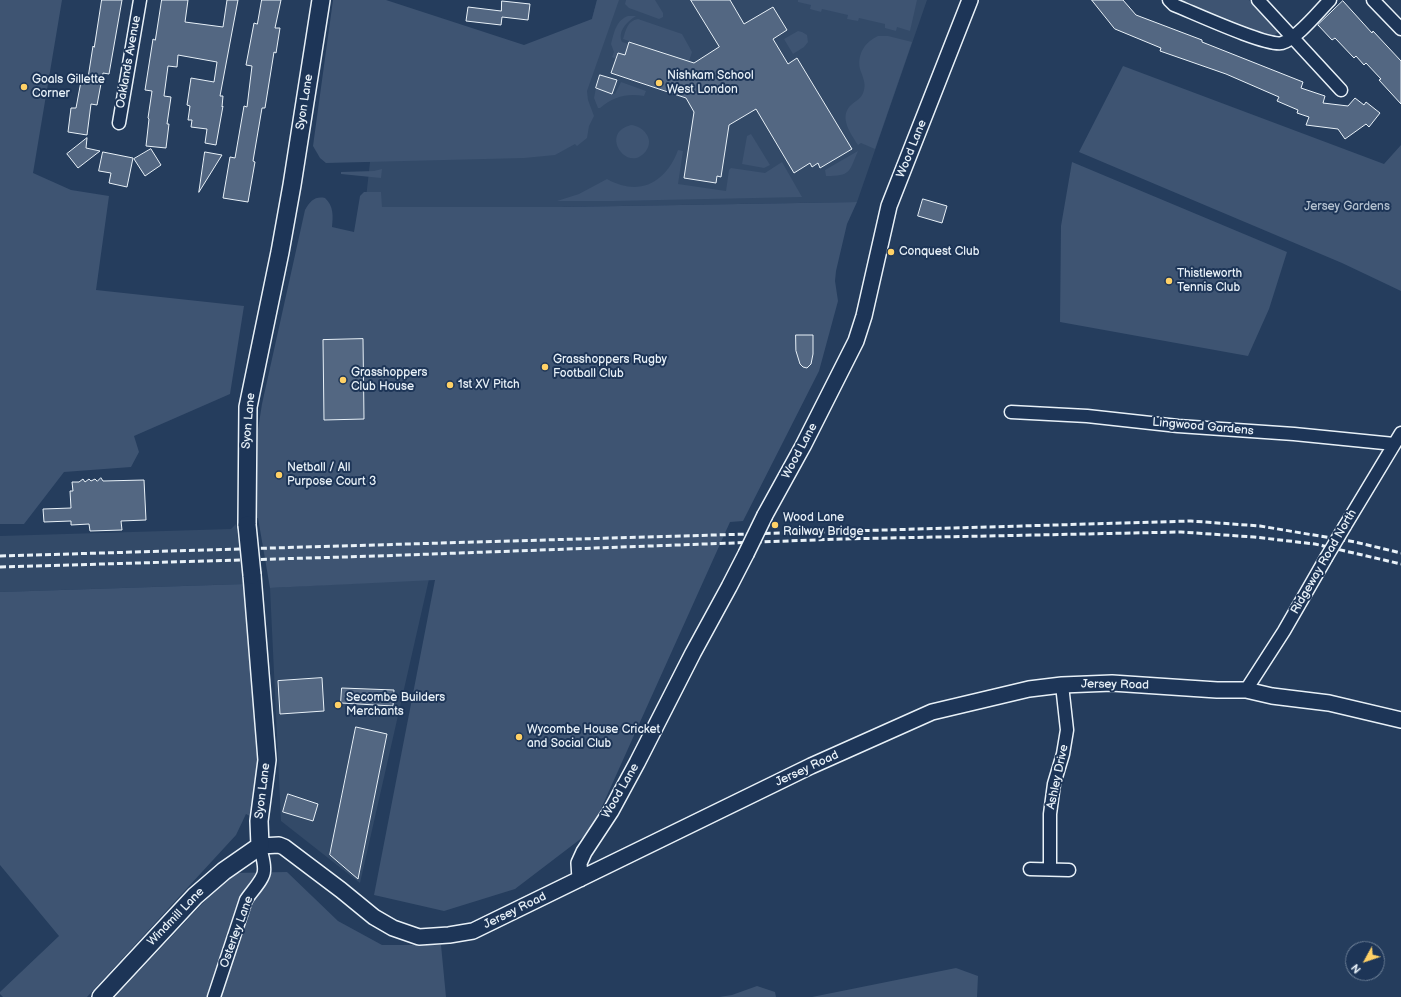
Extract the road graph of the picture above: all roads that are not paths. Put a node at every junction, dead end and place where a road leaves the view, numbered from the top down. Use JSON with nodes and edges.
{"nodes":[{"id":1,"x":140,"y":0,"type":"edge"},
{"id":2,"x":321,"y":0,"type":"edge"},
{"id":3,"x":970,"y":0,"type":"edge"},
{"id":4,"x":1169,"y":0,"type":"edge"},
{"id":5,"x":1258,"y":0,"type":"edge"},
{"id":6,"x":1330,"y":0,"type":"edge"},
{"id":7,"x":1373,"y":0,"type":"edge"},
{"id":8,"x":1401,"y":29,"type":"edge"},
{"id":9,"x":1293,"y":38,"type":"junction"},
{"id":10,"x":1341,"y":90,"type":"dead end"},
{"id":11,"x":119,"y":123,"type":"dead end"},
{"id":12,"x":1012,"y":412,"type":"dead end"},
{"id":13,"x":1401,"y":433,"type":"edge"},
{"id":14,"x":1394,"y":444,"type":"junction"},
{"id":15,"x":1062,"y":685,"type":"junction"},
{"id":16,"x":1246,"y":690,"type":"junction"},
{"id":17,"x":1401,"y":720,"type":"edge"},
{"id":18,"x":260,"y":846,"type":"junction"},
{"id":19,"x":1030,"y":869,"type":"dead end"},
{"id":20,"x":1050,"y":869,"type":"junction"},
{"id":21,"x":1069,"y":870,"type":"dead end"},
{"id":22,"x":580,"y":879,"type":"junction"},
{"id":23,"x":101,"y":997,"type":"edge"},
{"id":24,"x":214,"y":997,"type":"edge"}],
"edges":[{"from":1,"to":11,"type":"street","name":"Oaklands Avenue"},
{"from":2,"to":18,"type":"main road","name":"Syon Lane","bridge":true},
{"from":3,"to":22,"type":"street","name":"Wood Lane","bridge":true},
{"from":4,"to":9,"type":"street"},
{"from":5,"to":9,"type":"street"},
{"from":6,"to":9,"type":"street"},
{"from":7,"to":8,"type":"street"},
{"from":9,"to":10,"type":"street"},
{"from":12,"to":14,"type":"street","name":"Lingwood Gardens"},
{"from":13,"to":14,"type":"street","name":"Ridgeway Road North"},
{"from":14,"to":16,"type":"street","name":"Ridgeway Road North","bridge":true},
{"from":15,"to":16,"type":"street","name":"Jersey Road"},
{"from":15,"to":20,"type":"street","name":"Ashley Drive"},
{"from":15,"to":22,"type":"street","name":"Jersey Road"},
{"from":16,"to":17,"type":"street","name":"Jersey Road"},
{"from":18,"to":22,"type":"street","name":"Jersey Road"},
{"from":18,"to":23,"type":"main road","name":"Windmill Lane"},
{"from":18,"to":24,"type":"street","name":"Osterley Lane"},
{"from":19,"to":20,"type":"street"},
{"from":20,"to":21,"type":"street"}]}
